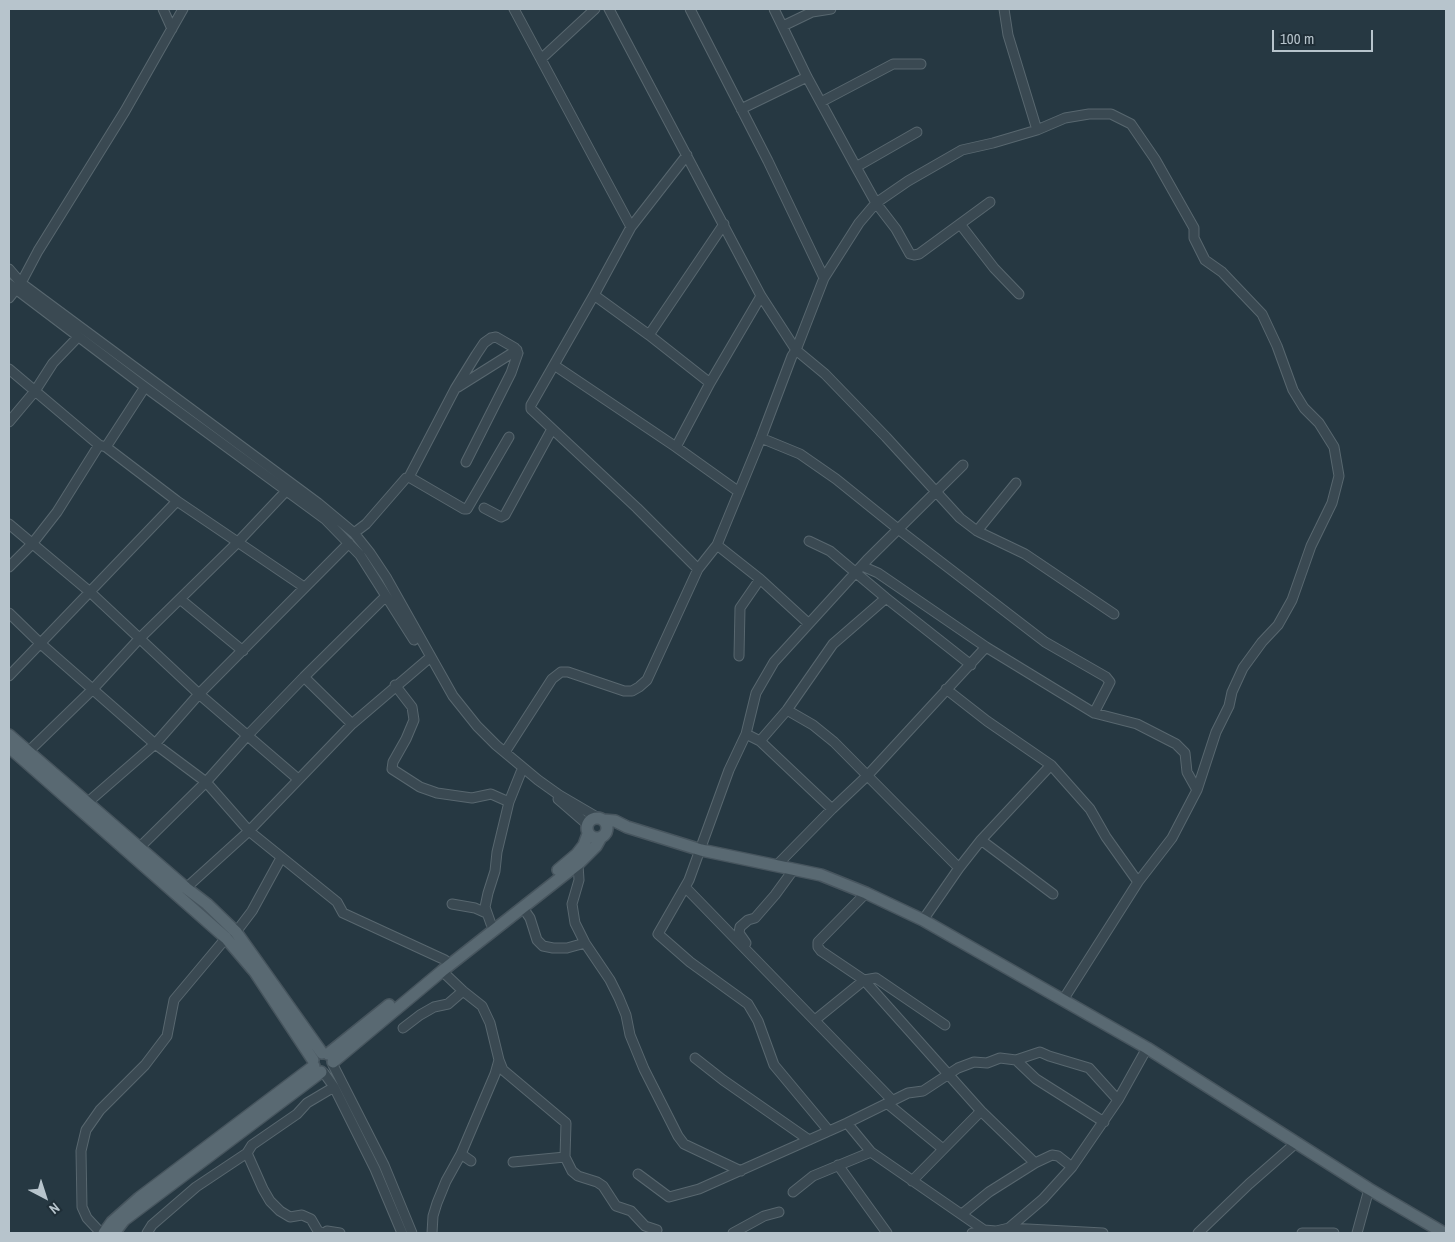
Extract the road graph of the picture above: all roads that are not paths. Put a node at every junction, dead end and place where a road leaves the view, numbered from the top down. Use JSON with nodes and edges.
{"nodes":[{"id":1,"x":163,"y":9,"type":"edge"},
{"id":2,"x":183,"y":9,"type":"edge"},
{"id":3,"x":514,"y":9,"type":"edge"},
{"id":4,"x":595,"y":9,"type":"edge"},
{"id":5,"x":609,"y":9,"type":"edge"},
{"id":6,"x":690,"y":9,"type":"edge"},
{"id":7,"x":774,"y":9,"type":"edge"},
{"id":8,"x":831,"y":9,"type":"edge"},
{"id":9,"x":1004,"y":9,"type":"edge"},
{"id":10,"x":783,"y":26,"type":"junction"},
{"id":11,"x":172,"y":29,"type":"junction"},
{"id":12,"x":542,"y":59,"type":"junction"},
{"id":13,"x":922,"y":64,"type":"dead end"},
{"id":14,"x":807,"y":77,"type":"junction"},
{"id":15,"x":821,"y":102,"type":"junction"},
{"id":16,"x":741,"y":109,"type":"junction"},
{"id":17,"x":1037,"y":130,"type":"junction"},
{"id":18,"x":917,"y":132,"type":"dead end"},
{"id":19,"x":687,"y":155,"type":"junction"},
{"id":20,"x":856,"y":167,"type":"junction"},
{"id":21,"x":990,"y":202,"type":"dead end"},
{"id":22,"x":876,"y":203,"type":"junction"},
{"id":23,"x":724,"y":224,"type":"junction"},
{"id":24,"x":960,"y":224,"type":"junction"},
{"id":25,"x":631,"y":227,"type":"junction"},
{"id":26,"x":9,"y":269,"type":"edge"},
{"id":27,"x":824,"y":278,"type":"junction"},
{"id":28,"x":15,"y":286,"type":"edge"},
{"id":29,"x":1020,"y":294,"type":"dead end"},
{"id":30,"x":594,"y":295,"type":"junction"},
{"id":31,"x":761,"y":296,"type":"junction"},
{"id":32,"x":9,"y":298,"type":"edge"},
{"id":33,"x":649,"y":335,"type":"junction"},
{"id":34,"x":78,"y":337,"type":"junction"},
{"id":35,"x":517,"y":350,"type":"junction"},
{"id":36,"x":796,"y":350,"type":"junction"},
{"id":37,"x":554,"y":365,"type":"junction"},
{"id":38,"x":9,"y":369,"type":"edge"},
{"id":39,"x":710,"y":383,"type":"junction"},
{"id":40,"x":145,"y":387,"type":"junction"},
{"id":41,"x":455,"y":390,"type":"junction"},
{"id":42,"x":36,"y":391,"type":"junction"},
{"id":43,"x":9,"y":422,"type":"edge"},
{"id":44,"x":552,"y":430,"type":"junction"},
{"id":45,"x":509,"y":437,"type":"dead end"},
{"id":46,"x":761,"y":438,"type":"junction"},
{"id":47,"x":102,"y":446,"type":"junction"},
{"id":48,"x":676,"y":447,"type":"junction"},
{"id":49,"x":466,"y":462,"type":"dead end"},
{"id":50,"x":963,"y":465,"type":"dead end"},
{"id":51,"x":409,"y":477,"type":"junction"},
{"id":52,"x":1016,"y":483,"type":"dead end"},
{"id":53,"x":287,"y":490,"type":"junction"},
{"id":54,"x":937,"y":491,"type":"junction"},
{"id":55,"x":739,"y":492,"type":"junction"},
{"id":56,"x":178,"y":501,"type":"junction"},
{"id":57,"x":484,"y":508,"type":"dead end"},
{"id":58,"x":9,"y":524,"type":"edge"},
{"id":59,"x":898,"y":529,"type":"junction"},
{"id":60,"x":977,"y":531,"type":"junction"},
{"id":61,"x":354,"y":534,"type":"junction"},
{"id":62,"x":808,"y":541,"type":"dead end"},
{"id":63,"x":238,"y":542,"type":"junction"},
{"id":64,"x":349,"y":543,"type":"junction"},
{"id":65,"x":32,"y":544,"type":"junction"},
{"id":66,"x":717,"y":545,"type":"junction"},
{"id":67,"x":9,"y":567,"type":"edge"},
{"id":68,"x":698,"y":569,"type":"junction"},
{"id":69,"x":859,"y":570,"type":"junction"},
{"id":70,"x":760,"y":579,"type":"junction"},
{"id":71,"x":304,"y":587,"type":"junction"},
{"id":72,"x":90,"y":592,"type":"junction"},
{"id":73,"x":386,"y":596,"type":"junction"},
{"id":74,"x":886,"y":598,"type":"junction"},
{"id":75,"x":180,"y":599,"type":"junction"},
{"id":76,"x":9,"y":613,"type":"edge"},
{"id":77,"x":1114,"y":614,"type":"dead end"},
{"id":78,"x":808,"y":623,"type":"junction"},
{"id":79,"x":139,"y":638,"type":"junction"},
{"id":80,"x":41,"y":644,"type":"junction"},
{"id":81,"x":986,"y":647,"type":"junction"},
{"id":82,"x":242,"y":651,"type":"junction"},
{"id":83,"x":739,"y":656,"type":"dead end"},
{"id":84,"x":427,"y":660,"type":"junction"},
{"id":85,"x":971,"y":665,"type":"junction"},
{"id":86,"x":9,"y":676,"type":"edge"},
{"id":87,"x":304,"y":677,"type":"junction"},
{"id":88,"x":396,"y":685,"type":"junction"},
{"id":89,"x":93,"y":689,"type":"junction"},
{"id":90,"x":946,"y":689,"type":"junction"},
{"id":91,"x":199,"y":694,"type":"junction"},
{"id":92,"x":787,"y":710,"type":"junction"},
{"id":93,"x":1094,"y":713,"type":"junction"},
{"id":94,"x":352,"y":724,"type":"junction"},
{"id":95,"x":746,"y":734,"type":"junction"},
{"id":96,"x":9,"y":735,"type":"edge"},
{"id":97,"x":247,"y":736,"type":"junction"},
{"id":98,"x":760,"y":741,"type":"junction"},
{"id":99,"x":155,"y":744,"type":"junction"},
{"id":100,"x":9,"y":747,"type":"edge"},
{"id":101,"x":28,"y":752,"type":"junction"},
{"id":102,"x":505,"y":752,"type":"junction"},
{"id":103,"x":1051,"y":765,"type":"junction"},
{"id":104,"x":521,"y":772,"type":"junction"},
{"id":105,"x":867,"y":776,"type":"junction"},
{"id":106,"x":298,"y":778,"type":"junction"},
{"id":107,"x":206,"y":782,"type":"junction"},
{"id":108,"x":1197,"y":790,"type":"junction"},
{"id":109,"x":509,"y":802,"type":"junction"},
{"id":110,"x":87,"y":803,"type":"junction"},
{"id":111,"x":832,"y":809,"type":"junction"},
{"id":112,"x":602,"y":827,"type":"junction"},
{"id":113,"x":588,"y":829,"type":"junction"},
{"id":114,"x":249,"y":831,"type":"junction"},
{"id":115,"x":981,"y":840,"type":"junction"},
{"id":116,"x":140,"y":848,"type":"junction"},
{"id":117,"x":701,"y":850,"type":"junction"},
{"id":118,"x":281,"y":858,"type":"junction"},
{"id":119,"x":578,"y":864,"type":"junction"},
{"id":120,"x":777,"y":865,"type":"junction"},
{"id":121,"x":959,"y":868,"type":"junction"},
{"id":122,"x":794,"y":869,"type":"junction"},
{"id":123,"x":1138,"y":882,"type":"junction"},
{"id":124,"x":685,"y":887,"type":"junction"},
{"id":125,"x":186,"y":888,"type":"junction"},
{"id":126,"x":866,"y":893,"type":"junction"},
{"id":127,"x":1053,"y":894,"type":"dead end"},
{"id":128,"x":452,"y":904,"type":"dead end"},
{"id":129,"x":523,"y":908,"type":"junction"},
{"id":130,"x":486,"y":913,"type":"junction"},
{"id":131,"x":923,"y":920,"type":"junction"},
{"id":132,"x":491,"y":924,"type":"junction"},
{"id":133,"x":231,"y":935,"type":"junction"},
{"id":134,"x":585,"y":943,"type":"junction"},
{"id":135,"x":756,"y":959,"type":"junction"},
{"id":136,"x":443,"y":966,"type":"junction"},
{"id":137,"x":863,"y":981,"type":"junction"},
{"id":138,"x":463,"y":991,"type":"junction"},
{"id":139,"x":1062,"y":1000,"type":"junction"},
{"id":140,"x":814,"y":1020,"type":"junction"},
{"id":141,"x":945,"y":1025,"type":"dead end"},
{"id":142,"x":403,"y":1028,"type":"dead end"},
{"id":143,"x":1147,"y":1048,"type":"junction"},
{"id":144,"x":695,"y":1058,"type":"dead end"},
{"id":145,"x":499,"y":1060,"type":"junction"},
{"id":146,"x":1016,"y":1060,"type":"junction"},
{"id":147,"x":324,"y":1063,"type":"junction"},
{"id":148,"x":948,"y":1075,"type":"junction"},
{"id":149,"x":334,"y":1087,"type":"junction"},
{"id":150,"x":1118,"y":1100,"type":"junction"},
{"id":151,"x":890,"y":1103,"type":"junction"},
{"id":152,"x":981,"y":1111,"type":"junction"},
{"id":153,"x":1104,"y":1122,"type":"junction"},
{"id":154,"x":847,"y":1123,"type":"junction"},
{"id":155,"x":829,"y":1131,"type":"junction"},
{"id":156,"x":809,"y":1140,"type":"junction"},
{"id":157,"x":1297,"y":1142,"type":"junction"},
{"id":158,"x":943,"y":1149,"type":"junction"},
{"id":159,"x":247,"y":1152,"type":"junction"},
{"id":160,"x":871,"y":1152,"type":"junction"},
{"id":161,"x":461,"y":1154,"type":"junction"},
{"id":162,"x":565,"y":1157,"type":"junction"},
{"id":163,"x":471,"y":1161,"type":"dead end"},
{"id":164,"x":513,"y":1162,"type":"dead end"},
{"id":165,"x":1035,"y":1163,"type":"junction"},
{"id":166,"x":838,"y":1164,"type":"junction"},
{"id":167,"x":1072,"y":1167,"type":"junction"},
{"id":168,"x":741,"y":1171,"type":"junction"},
{"id":169,"x":638,"y":1174,"type":"dead end"},
{"id":170,"x":912,"y":1180,"type":"junction"},
{"id":171,"x":1369,"y":1189,"type":"junction"},
{"id":172,"x":793,"y":1192,"type":"dead end"},
{"id":173,"x":778,"y":1212,"type":"dead end"},
{"id":174,"x":962,"y":1214,"type":"junction"},
{"id":175,"x":1009,"y":1228,"type":"junction"},
{"id":176,"x":657,"y":1230,"type":"dead end"},
{"id":177,"x":984,"y":1230,"type":"junction"},
{"id":178,"x":997,"y":1232,"type":"edge"},
{"id":179,"x":102,"y":1233,"type":"edge"},
{"id":180,"x":114,"y":1233,"type":"edge"},
{"id":181,"x":147,"y":1233,"type":"edge"},
{"id":182,"x":324,"y":1233,"type":"edge"},
{"id":183,"x":340,"y":1233,"type":"edge"},
{"id":184,"x":402,"y":1233,"type":"edge"},
{"id":185,"x":412,"y":1233,"type":"edge"},
{"id":186,"x":432,"y":1233,"type":"edge"},
{"id":187,"x":732,"y":1233,"type":"edge"},
{"id":188,"x":887,"y":1233,"type":"edge"},
{"id":189,"x":972,"y":1233,"type":"edge"},
{"id":190,"x":1103,"y":1233,"type":"edge"},
{"id":191,"x":1198,"y":1233,"type":"edge"},
{"id":192,"x":1302,"y":1233,"type":"edge"},
{"id":193,"x":1334,"y":1233,"type":"edge"},
{"id":194,"x":1357,"y":1233,"type":"edge"},
{"id":195,"x":1444,"y":1233,"type":"edge"}],
"edges":[{"from":1,"to":11,"type":"street"},
{"from":2,"to":11,"type":"street"},
{"from":3,"to":12,"type":"street"},
{"from":4,"to":12,"type":"street"},
{"from":5,"to":19,"type":"street"},
{"from":6,"to":16,"type":"street"},
{"from":7,"to":10,"type":"street"},
{"from":8,"to":10,"type":"street"},
{"from":9,"to":17,"type":"street"},
{"from":10,"to":14,"type":"street"},
{"from":11,"to":28,"type":"street"},
{"from":12,"to":25,"type":"street"},
{"from":13,"to":15,"type":"street"},
{"from":14,"to":15,"type":"street"},
{"from":14,"to":16,"type":"street"},
{"from":15,"to":20,"type":"street"},
{"from":16,"to":27,"type":"street"},
{"from":17,"to":22,"type":"street"},
{"from":17,"to":108,"type":"street"},
{"from":18,"to":20,"type":"street"},
{"from":19,"to":23,"type":"street"},
{"from":19,"to":25,"type":"street"},
{"from":20,"to":22,"type":"street"},
{"from":21,"to":24,"type":"street"},
{"from":22,"to":24,"type":"street"},
{"from":22,"to":27,"type":"street"},
{"from":23,"to":31,"type":"street"},
{"from":23,"to":33,"type":"street"},
{"from":24,"to":29,"type":"street"},
{"from":25,"to":30,"type":"street"},
{"from":26,"to":28,"type":"street"},
{"from":27,"to":36,"type":"street"},
{"from":28,"to":32,"type":"street"},
{"from":28,"to":34,"type":"street"},
{"from":28,"to":61,"type":"street"},
{"from":30,"to":33,"type":"street"},
{"from":30,"to":37,"type":"street"},
{"from":31,"to":36,"type":"street"},
{"from":31,"to":39,"type":"street"},
{"from":33,"to":39,"type":"street"},
{"from":34,"to":40,"type":"street"},
{"from":34,"to":42,"type":"street"},
{"from":35,"to":41,"type":"street"},
{"from":35,"to":41,"type":"street"},
{"from":35,"to":49,"type":"street"},
{"from":36,"to":46,"type":"street"},
{"from":36,"to":54,"type":"street"},
{"from":37,"to":44,"type":"street"},
{"from":37,"to":48,"type":"street"},
{"from":38,"to":42,"type":"street"},
{"from":39,"to":48,"type":"street"},
{"from":40,"to":47,"type":"street"},
{"from":40,"to":53,"type":"street"},
{"from":41,"to":51,"type":"street"},
{"from":42,"to":43,"type":"street"},
{"from":42,"to":47,"type":"street"},
{"from":44,"to":57,"type":"street"},
{"from":44,"to":68,"type":"street"},
{"from":45,"to":51,"type":"street"},
{"from":46,"to":55,"type":"street"},
{"from":46,"to":59,"type":"street"},
{"from":47,"to":56,"type":"street"},
{"from":47,"to":65,"type":"street"},
{"from":48,"to":55,"type":"street"},
{"from":50,"to":54,"type":"street"},
{"from":51,"to":61,"type":"street"},
{"from":52,"to":60,"type":"street"},
{"from":53,"to":63,"type":"street"},
{"from":53,"to":64,"type":"street"},
{"from":54,"to":59,"type":"street"},
{"from":54,"to":60,"type":"street"},
{"from":55,"to":66,"type":"street"},
{"from":56,"to":63,"type":"street"},
{"from":56,"to":72,"type":"street"},
{"from":58,"to":65,"type":"street"},
{"from":59,"to":69,"type":"street"},
{"from":59,"to":93,"type":"street"},
{"from":60,"to":77,"type":"street"},
{"from":61,"to":102,"type":"street"},
{"from":62,"to":69,"type":"street"},
{"from":63,"to":71,"type":"street"},
{"from":63,"to":75,"type":"street"},
{"from":64,"to":71,"type":"street"},
{"from":64,"to":73,"type":"street"},
{"from":65,"to":67,"type":"street"},
{"from":65,"to":72,"type":"street"},
{"from":66,"to":68,"type":"street"},
{"from":66,"to":70,"type":"street"},
{"from":68,"to":102,"type":"street"},
{"from":69,"to":74,"type":"street"},
{"from":69,"to":78,"type":"street"},
{"from":69,"to":81,"type":"street"},
{"from":70,"to":78,"type":"street"},
{"from":70,"to":83,"type":"street"},
{"from":71,"to":82,"type":"street"},
{"from":72,"to":79,"type":"street"},
{"from":72,"to":80,"type":"street"},
{"from":73,"to":84,"type":"street"},
{"from":73,"to":87,"type":"street"},
{"from":74,"to":85,"type":"street"},
{"from":74,"to":92,"type":"street"},
{"from":75,"to":79,"type":"street"},
{"from":75,"to":82,"type":"street"},
{"from":76,"to":80,"type":"street"},
{"from":78,"to":95,"type":"street"},
{"from":79,"to":89,"type":"street"},
{"from":79,"to":91,"type":"street"},
{"from":80,"to":86,"type":"street"},
{"from":80,"to":89,"type":"street"},
{"from":81,"to":85,"type":"street"},
{"from":81,"to":93,"type":"street"},
{"from":82,"to":91,"type":"street"},
{"from":84,"to":88,"type":"street"},
{"from":84,"to":104,"type":"street"},
{"from":85,"to":90,"type":"street"},
{"from":87,"to":94,"type":"street"},
{"from":87,"to":97,"type":"street"},
{"from":88,"to":94,"type":"street"},
{"from":88,"to":109,"type":"street"},
{"from":89,"to":99,"type":"street"},
{"from":89,"to":101,"type":"street"},
{"from":90,"to":103,"type":"street"},
{"from":90,"to":105,"type":"street"},
{"from":91,"to":97,"type":"street"},
{"from":91,"to":99,"type":"street"},
{"from":92,"to":98,"type":"street"},
{"from":92,"to":105,"type":"street"},
{"from":93,"to":108,"type":"street"},
{"from":94,"to":106,"type":"street"},
{"from":95,"to":98,"type":"street"},
{"from":95,"to":117,"type":"street"},
{"from":96,"to":101,"type":"main road"},
{"from":97,"to":106,"type":"street"},
{"from":97,"to":107,"type":"street"},
{"from":98,"to":111,"type":"street"},
{"from":99,"to":107,"type":"street"},
{"from":99,"to":110,"type":"street"},
{"from":100,"to":133,"type":"main road"},
{"from":101,"to":110,"type":"main road"},
{"from":102,"to":112,"type":"street"},
{"from":103,"to":115,"type":"street"},
{"from":103,"to":123,"type":"street"},
{"from":104,"to":109,"type":"street"},
{"from":104,"to":113,"type":"street"},
{"from":105,"to":111,"type":"street"},
{"from":105,"to":121,"type":"street"},
{"from":106,"to":114,"type":"street"},
{"from":107,"to":114,"type":"street"},
{"from":107,"to":116,"type":"street"},
{"from":108,"to":123,"type":"street"},
{"from":109,"to":130,"type":"street"},
{"from":110,"to":116,"type":"main road"},
{"from":111,"to":120,"type":"street"},
{"from":112,"to":113,"type":"main road"},
{"from":112,"to":113,"type":"main road"},
{"from":112,"to":117,"type":"main road"},
{"from":112,"to":119,"type":"main road"},
{"from":113,"to":132,"type":"main road"},
{"from":114,"to":118,"type":"street"},
{"from":114,"to":125,"type":"street"},
{"from":115,"to":121,"type":"street"},
{"from":115,"to":127,"type":"street"},
{"from":116,"to":125,"type":"main road"},
{"from":117,"to":120,"type":"main road"},
{"from":117,"to":124,"type":"street"},
{"from":118,"to":133,"type":"street"},
{"from":118,"to":136,"type":"street"},
{"from":119,"to":129,"type":"main road"},
{"from":119,"to":134,"type":"street"},
{"from":120,"to":122,"type":"main road"},
{"from":121,"to":131,"type":"street"},
{"from":122,"to":126,"type":"main road"},
{"from":122,"to":135,"type":"street"},
{"from":123,"to":139,"type":"street"},
{"from":124,"to":135,"type":"street"},
{"from":124,"to":155,"type":"street"},
{"from":125,"to":133,"type":"main road"},
{"from":126,"to":131,"type":"main road"},
{"from":126,"to":137,"type":"street"},
{"from":128,"to":130,"type":"street"},
{"from":129,"to":134,"type":"street"},
{"from":129,"to":136,"type":"main road"},
{"from":130,"to":132,"type":"street"},
{"from":131,"to":139,"type":"main road"},
{"from":132,"to":136,"type":"main road"},
{"from":133,"to":147,"type":"main road"},
{"from":133,"to":179,"type":"street"},
{"from":134,"to":168,"type":"street"},
{"from":135,"to":140,"type":"street"},
{"from":136,"to":138,"type":"street"},
{"from":136,"to":147,"type":"main road"},
{"from":137,"to":140,"type":"street"},
{"from":137,"to":141,"type":"street"},
{"from":137,"to":148,"type":"street"},
{"from":138,"to":142,"type":"street"},
{"from":138,"to":145,"type":"street"},
{"from":139,"to":143,"type":"main road"},
{"from":140,"to":151,"type":"street"},
{"from":143,"to":150,"type":"street"},
{"from":143,"to":157,"type":"main road"},
{"from":144,"to":156,"type":"street"},
{"from":145,"to":161,"type":"street"},
{"from":145,"to":162,"type":"street"},
{"from":146,"to":148,"type":"street"},
{"from":146,"to":150,"type":"street"},
{"from":146,"to":153,"type":"street"},
{"from":147,"to":149,"type":"street"},
{"from":147,"to":179,"type":"main road"},
{"from":147,"to":180,"type":"main road"},
{"from":147,"to":185,"type":"street"},
{"from":148,"to":151,"type":"street"},
{"from":148,"to":152,"type":"street"},
{"from":149,"to":159,"type":"street"},
{"from":149,"to":184,"type":"street"},
{"from":150,"to":153,"type":"street"},
{"from":151,"to":154,"type":"street"},
{"from":151,"to":158,"type":"street"},
{"from":152,"to":158,"type":"street"},
{"from":152,"to":165,"type":"street"},
{"from":153,"to":167,"type":"street"},
{"from":154,"to":155,"type":"street"},
{"from":154,"to":160,"type":"street"},
{"from":155,"to":156,"type":"street"},
{"from":156,"to":168,"type":"street"},
{"from":157,"to":171,"type":"main road"},
{"from":157,"to":191,"type":"street"},
{"from":158,"to":170,"type":"street"},
{"from":159,"to":181,"type":"street"},
{"from":159,"to":182,"type":"street"},
{"from":160,"to":166,"type":"street"},
{"from":160,"to":170,"type":"street"},
{"from":161,"to":163,"type":"street"},
{"from":161,"to":186,"type":"street"},
{"from":162,"to":164,"type":"street"},
{"from":162,"to":176,"type":"street"},
{"from":165,"to":167,"type":"street"},
{"from":165,"to":174,"type":"street"},
{"from":166,"to":172,"type":"street"},
{"from":166,"to":188,"type":"street"},
{"from":167,"to":175,"type":"street"},
{"from":168,"to":169,"type":"street"},
{"from":170,"to":174,"type":"street"},
{"from":171,"to":194,"type":"street"},
{"from":171,"to":195,"type":"main road"},
{"from":173,"to":187,"type":"street"},
{"from":174,"to":177,"type":"street"},
{"from":175,"to":178,"type":"street"},
{"from":175,"to":190,"type":"street"},
{"from":177,"to":178,"type":"street"},
{"from":177,"to":189,"type":"street"},
{"from":182,"to":183,"type":"street"},
{"from":192,"to":193,"type":"street"}]}
